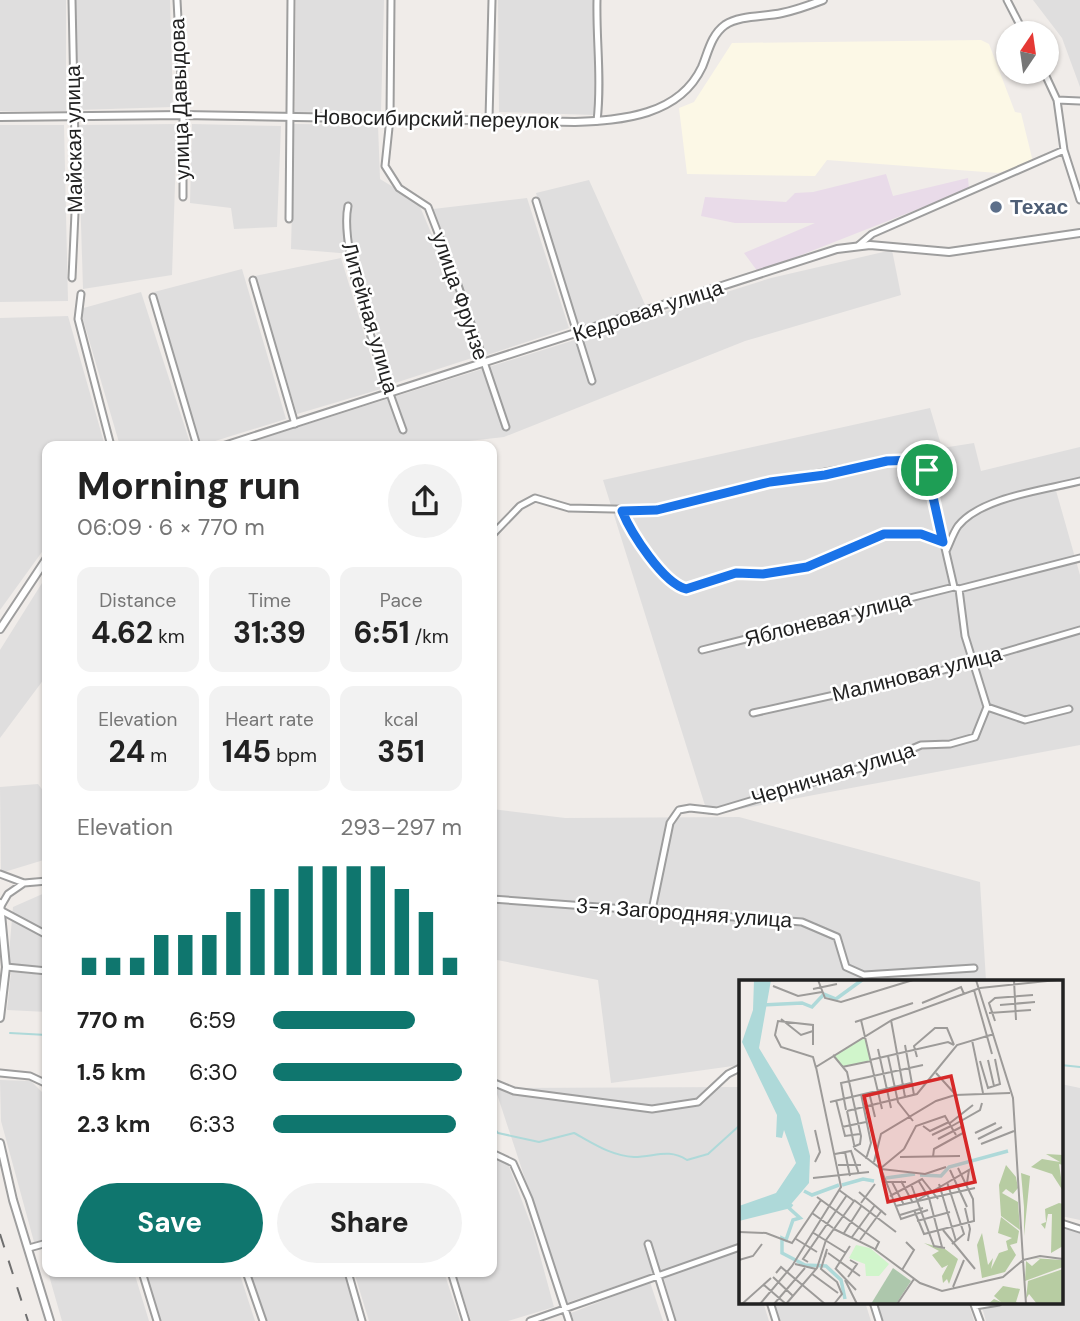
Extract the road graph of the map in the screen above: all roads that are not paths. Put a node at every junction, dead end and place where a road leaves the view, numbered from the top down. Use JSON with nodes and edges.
{"nodes":[{"id":1,"x":72,"y":0,"type":"edge"},
{"id":2,"x":177,"y":0,"type":"edge"},
{"id":3,"x":291,"y":0,"type":"edge"},
{"id":4,"x":391,"y":0,"type":"edge"},
{"id":5,"x":492,"y":0,"type":"edge"},
{"id":6,"x":597,"y":0,"type":"edge"},
{"id":7,"x":823,"y":0,"type":"edge"},
{"id":8,"x":1007,"y":0,"type":"edge"},
{"id":9,"x":1018,"y":21,"type":"edge"},
{"id":10,"x":1050,"y":84,"type":"edge"},
{"id":11,"x":1057,"y":100,"type":"junction"},
{"id":12,"x":1080,"y":101,"type":"edge"},
{"id":13,"x":183,"y":115,"type":"junction"},
{"id":14,"x":0,"y":117,"type":"edge"},
{"id":15,"x":72,"y":117,"type":"junction"},
{"id":16,"x":292,"y":117,"type":"junction"},
{"id":17,"x":390,"y":118,"type":"junction"},
{"id":18,"x":489,"y":119,"type":"junction"},
{"id":19,"x":597,"y":121,"type":"junction"},
{"id":20,"x":1064,"y":150,"type":"junction"},
{"id":21,"x":183,"y":197,"type":"dead end"},
{"id":22,"x":1080,"y":200,"type":"edge"},
{"id":23,"x":536,"y":201,"type":"dead end"},
{"id":24,"x":348,"y":206,"type":"dead end"},
{"id":25,"x":289,"y":219,"type":"dead end"},
{"id":26,"x":1080,"y":233,"type":"edge"},
{"id":27,"x":859,"y":245,"type":"junction"},
{"id":28,"x":72,"y":278,"type":"dead end"},
{"id":29,"x":253,"y":280,"type":"dead end"},
{"id":30,"x":81,"y":294,"type":"dead end"},
{"id":31,"x":153,"y":297,"type":"dead end"},
{"id":32,"x":576,"y":335,"type":"junction"},
{"id":33,"x":483,"y":363,"type":"junction"},
{"id":34,"x":592,"y":381,"type":"dead end"},
{"id":35,"x":390,"y":394,"type":"junction"},
{"id":36,"x":295,"y":424,"type":"junction"},
{"id":37,"x":506,"y":427,"type":"dead end"},
{"id":38,"x":403,"y":430,"type":"dead end"},
{"id":39,"x":110,"y":441,"type":"edge"},
{"id":40,"x":196,"y":441,"type":"edge"},
{"id":41,"x":240,"y":441,"type":"edge"},
{"id":42,"x":1080,"y":481,"type":"edge"},
{"id":43,"x":622,"y":511,"type":"junction"},
{"id":44,"x":497,"y":530,"type":"edge"},
{"id":45,"x":943,"y":542,"type":"junction"},
{"id":46,"x":946,"y":551,"type":"junction"},
{"id":47,"x":1080,"y":558,"type":"edge"},
{"id":48,"x":42,"y":566,"type":"edge"},
{"id":49,"x":956,"y":588,"type":"junction"},
{"id":50,"x":0,"y":629,"type":"edge"},
{"id":51,"x":1080,"y":630,"type":"edge"},
{"id":52,"x":702,"y":650,"type":"dead end"},
{"id":53,"x":973,"y":662,"type":"junction"},
{"id":54,"x":987,"y":707,"type":"junction"},
{"id":55,"x":1069,"y":709,"type":"dead end"},
{"id":56,"x":752,"y":713,"type":"dead end"},
{"id":57,"x":0,"y":874,"type":"edge"},
{"id":58,"x":42,"y":881,"type":"edge"},
{"id":59,"x":24,"y":883,"type":"junction"},
{"id":60,"x":497,"y":899,"type":"edge"},
{"id":61,"x":1,"y":907,"type":"edge"},
{"id":62,"x":652,"y":909,"type":"junction"},
{"id":63,"x":42,"y":932,"type":"edge"},
{"id":64,"x":6,"y":967,"type":"junction"},
{"id":65,"x":974,"y":968,"type":"dead end"},
{"id":66,"x":42,"y":971,"type":"edge"},
{"id":67,"x":0,"y":1018,"type":"edge"},
{"id":68,"x":739,"y":1068,"type":"edge"},
{"id":69,"x":0,"y":1073,"type":"edge"},
{"id":70,"x":42,"y":1082,"type":"edge"},
{"id":71,"x":497,"y":1084,"type":"edge"},
{"id":72,"x":0,"y":1143,"type":"edge"},
{"id":73,"x":497,"y":1155,"type":"edge"},
{"id":74,"x":1062,"y":1223,"type":"edge"},
{"id":75,"x":1080,"y":1229,"type":"edge"},
{"id":76,"x":42,"y":1244,"type":"edge"},
{"id":77,"x":648,"y":1244,"type":"dead end"},
{"id":78,"x":739,"y":1247,"type":"edge"},
{"id":79,"x":29,"y":1248,"type":"junction"},
{"id":80,"x":144,"y":1277,"type":"edge"},
{"id":81,"x":248,"y":1277,"type":"edge"},
{"id":82,"x":349,"y":1277,"type":"edge"},
{"id":83,"x":453,"y":1277,"type":"edge"},
{"id":84,"x":656,"y":1277,"type":"junction"},
{"id":85,"x":771,"y":1304,"type":"edge"},
{"id":86,"x":874,"y":1304,"type":"edge"},
{"id":87,"x":974,"y":1304,"type":"edge"},
{"id":88,"x":565,"y":1310,"type":"junction"},
{"id":89,"x":50,"y":1321,"type":"edge"},
{"id":90,"x":157,"y":1321,"type":"edge"},
{"id":91,"x":263,"y":1321,"type":"edge"},
{"id":92,"x":362,"y":1321,"type":"edge"},
{"id":93,"x":466,"y":1321,"type":"edge"},
{"id":94,"x":530,"y":1321,"type":"edge"},
{"id":95,"x":569,"y":1321,"type":"edge"},
{"id":96,"x":672,"y":1321,"type":"edge"},
{"id":97,"x":776,"y":1321,"type":"edge"},
{"id":98,"x":878,"y":1321,"type":"edge"},
{"id":99,"x":980,"y":1321,"type":"edge"}],
"edges":[{"from":1,"to":15,"type":"street","name":"Майская улица"},
{"from":2,"to":13,"type":"street","name":"улица Давыдова"},
{"from":3,"to":16,"type":"street"},
{"from":4,"to":17,"type":"street"},
{"from":5,"to":18,"type":"street"},
{"from":6,"to":19,"type":"street"},
{"from":7,"to":19,"type":"street","name":"Новосибирский переулок"},
{"from":8,"to":9,"type":"street"},
{"from":10,"to":11,"type":"street"},
{"from":11,"to":12,"type":"street"},
{"from":11,"to":20,"type":"street"},
{"from":13,"to":15,"type":"street","name":"Новосибирский переулок"},
{"from":13,"to":16,"type":"street","name":"Новосибирский переулок"},
{"from":13,"to":21,"type":"street","name":"улица Давыдова"},
{"from":14,"to":15,"type":"street","name":"Новосибирский переулок"},
{"from":15,"to":28,"type":"street","name":"Майская улица"},
{"from":16,"to":17,"type":"street","name":"Новосибирский переулок"},
{"from":16,"to":25,"type":"street"},
{"from":17,"to":18,"type":"street","name":"Новосибирский переулок"},
{"from":17,"to":33,"type":"street","name":"улица Фрунзе"},
{"from":18,"to":19,"type":"street","name":"Новосибирский переулок"},
{"from":20,"to":22,"type":"street"},
{"from":20,"to":27,"type":"street"},
{"from":23,"to":32,"type":"street"},
{"from":24,"to":35,"type":"street","name":"Литейная улица"},
{"from":26,"to":27,"type":"street","name":"Кедровая улица"},
{"from":27,"to":32,"type":"street","name":"Кедровая улица"},
{"from":29,"to":36,"type":"street"},
{"from":30,"to":39,"type":"street"},
{"from":31,"to":40,"type":"street"},
{"from":32,"to":33,"type":"street","name":"Кедровая улица"},
{"from":32,"to":34,"type":"street"},
{"from":33,"to":35,"type":"street","name":"Кедровая улица"},
{"from":33,"to":37,"type":"street","name":"улица Фрунзе"},
{"from":35,"to":36,"type":"street","name":"Кедровая улица"},
{"from":35,"to":38,"type":"street","name":"Литейная улица"},
{"from":36,"to":41,"type":"street","name":"Кедровая улица"},
{"from":42,"to":46,"type":"street"},
{"from":43,"to":44,"type":"street"},
{"from":43,"to":45,"type":"street"},
{"from":43,"to":45,"type":"street"},
{"from":45,"to":46,"type":"street"},
{"from":46,"to":49,"type":"street"},
{"from":47,"to":49,"type":"street","name":"Яблоневая улица"},
{"from":48,"to":50,"type":"street"},
{"from":49,"to":52,"type":"street","name":"Яблоневая улица"},
{"from":49,"to":53,"type":"street"},
{"from":51,"to":53,"type":"street","name":"Малиновая улица"},
{"from":53,"to":54,"type":"street"},
{"from":53,"to":56,"type":"street","name":"Малиновая улица"},
{"from":54,"to":55,"type":"street"},
{"from":54,"to":62,"type":"street","name":"Черничная улица"},
{"from":57,"to":59,"type":"street"},
{"from":58,"to":59,"type":"street"},
{"from":59,"to":61,"type":"street"},
{"from":60,"to":62,"type":"street","name":"3-я Загородняя улица"},
{"from":61,"to":63,"type":"street"},
{"from":61,"to":64,"type":"street"},
{"from":62,"to":65,"type":"street","name":"3-я Загородняя улица"},
{"from":64,"to":66,"type":"street"},
{"from":64,"to":67,"type":"street"},
{"from":68,"to":71,"type":"street"},
{"from":69,"to":70,"type":"street"},
{"from":72,"to":79,"type":"street"},
{"from":73,"to":88,"type":"street"},
{"from":74,"to":75,"type":"street"},
{"from":76,"to":79,"type":"street"},
{"from":77,"to":84,"type":"street"},
{"from":78,"to":84,"type":"street"},
{"from":79,"to":89,"type":"street"},
{"from":80,"to":90,"type":"street"},
{"from":81,"to":91,"type":"street"},
{"from":82,"to":92,"type":"street"},
{"from":83,"to":93,"type":"street"},
{"from":84,"to":88,"type":"street"},
{"from":84,"to":96,"type":"street"},
{"from":85,"to":97,"type":"street"},
{"from":86,"to":98,"type":"street"},
{"from":87,"to":99,"type":"street"},
{"from":88,"to":94,"type":"street"},
{"from":88,"to":95,"type":"street"}]}
